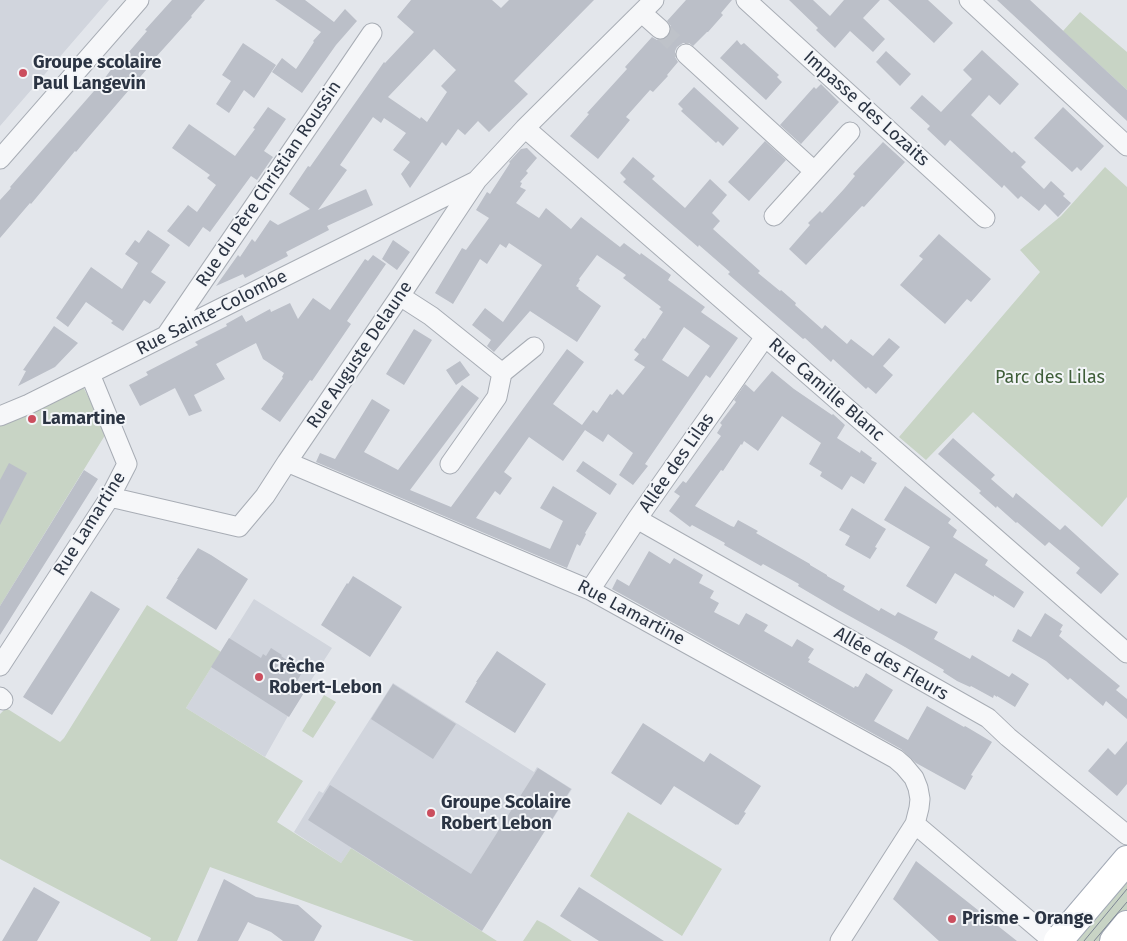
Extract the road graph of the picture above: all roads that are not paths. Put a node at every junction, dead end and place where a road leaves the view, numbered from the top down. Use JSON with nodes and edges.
{"nodes":[{"id":1,"x":140,"y":0,"type":"edge"},
{"id":2,"x":746,"y":0,"type":"edge"},
{"id":3,"x":969,"y":0,"type":"edge"},
{"id":4,"x":648,"y":6,"type":"edge"},
{"id":5,"x":660,"y":29,"type":"tunnel mouth"},
{"id":6,"x":372,"y":33,"type":"dead end"},
{"id":7,"x":686,"y":54,"type":"tunnel mouth"},
{"id":8,"x":525,"y":128,"type":"junction"},
{"id":9,"x":850,"y":132,"type":"dead end"},
{"id":10,"x":1127,"y":146,"type":"edge"},
{"id":11,"x":0,"y":159,"type":"edge"},
{"id":12,"x":814,"y":171,"type":"junction"},
{"id":13,"x":477,"y":180,"type":"junction"},
{"id":14,"x":424,"y":207,"type":"joint"},
{"id":15,"x":774,"y":216,"type":"dead end"},
{"id":16,"x":985,"y":218,"type":"dead end"},
{"id":17,"x":400,"y":296,"type":"junction"},
{"id":18,"x":166,"y":336,"type":"junction"},
{"id":19,"x":765,"y":337,"type":"junction"},
{"id":20,"x":534,"y":346,"type":"dead end"},
{"id":21,"x":502,"y":373,"type":"junction"},
{"id":22,"x":90,"y":374,"type":"junction"},
{"id":23,"x":0,"y":416,"type":"edge"},
{"id":24,"x":286,"y":462,"type":"junction"},
{"id":25,"x":450,"y":464,"type":"dead end"},
{"id":26,"x":110,"y":496,"type":"junction"},
{"id":27,"x":637,"y":519,"type":"junction"},
{"id":28,"x":590,"y":590,"type":"junction"},
{"id":29,"x":1127,"y":653,"type":"edge"},
{"id":30,"x":0,"y":666,"type":"edge"},
{"id":31,"x":915,"y":824,"type":"junction"},
{"id":32,"x":1127,"y":835,"type":"edge"},
{"id":33,"x":1127,"y":860,"type":"edge"},
{"id":34,"x":1127,"y":925,"type":"edge"},
{"id":35,"x":840,"y":941,"type":"edge"},
{"id":36,"x":1053,"y":941,"type":"edge"},
{"id":37,"x":1058,"y":941,"type":"edge"},
{"id":38,"x":1114,"y":941,"type":"edge"}],
"edges":[{"from":1,"to":11,"type":"street"},
{"from":2,"to":16,"type":"street","name":"Impasse des Lozaits"},
{"from":3,"to":10,"type":"street"},
{"from":4,"to":5,"type":"street"},
{"from":4,"to":8,"type":"street","name":"Rue Auguste Delaune"},
{"from":6,"to":18,"type":"street","name":"Rue du Père Christian Roussin"},
{"from":7,"to":12,"type":"street"},
{"from":8,"to":13,"type":"street","name":"Rue Auguste Delaune"},
{"from":8,"to":19,"type":"street","name":"Rue Camille Blanc"},
{"from":9,"to":12,"type":"street"},
{"from":12,"to":15,"type":"street"},
{"from":13,"to":14,"type":"street","name":"Rue Auguste Delaune"},
{"from":13,"to":17,"type":"street","name":"Rue Auguste Delaune"},
{"from":14,"to":18,"type":"street","name":"Rue Sainte-Colombe"},
{"from":17,"to":21,"type":"street"},
{"from":17,"to":24,"type":"street","name":"Rue Auguste Delaune"},
{"from":18,"to":22,"type":"street","name":"Rue Sainte-Colombe"},
{"from":19,"to":27,"type":"street","name":"Allée des Lilas"},
{"from":19,"to":29,"type":"street","name":"Rue Camille Blanc"},
{"from":20,"to":21,"type":"street"},
{"from":21,"to":25,"type":"street"},
{"from":22,"to":23,"type":"street","name":"Rue Sainte-Colombe"},
{"from":22,"to":26,"type":"street","name":"Rue Lamartine"},
{"from":24,"to":26,"type":"street","name":"Rue Auguste Delaune"},
{"from":24,"to":28,"type":"street","name":"Rue Lamartine"},
{"from":26,"to":30,"type":"street","name":"Rue Lamartine"},
{"from":27,"to":28,"type":"street","name":"Allée des Lilas"},
{"from":27,"to":32,"type":"street","name":"Allée des Fleurs"},
{"from":28,"to":31,"type":"street","name":"Rue Lamartine"},
{"from":31,"to":35,"type":"street","name":"Rue Lamartine"},
{"from":31,"to":36,"type":"street"},
{"from":33,"to":37,"type":"main road"},
{"from":34,"to":38,"type":"main road"}]}
